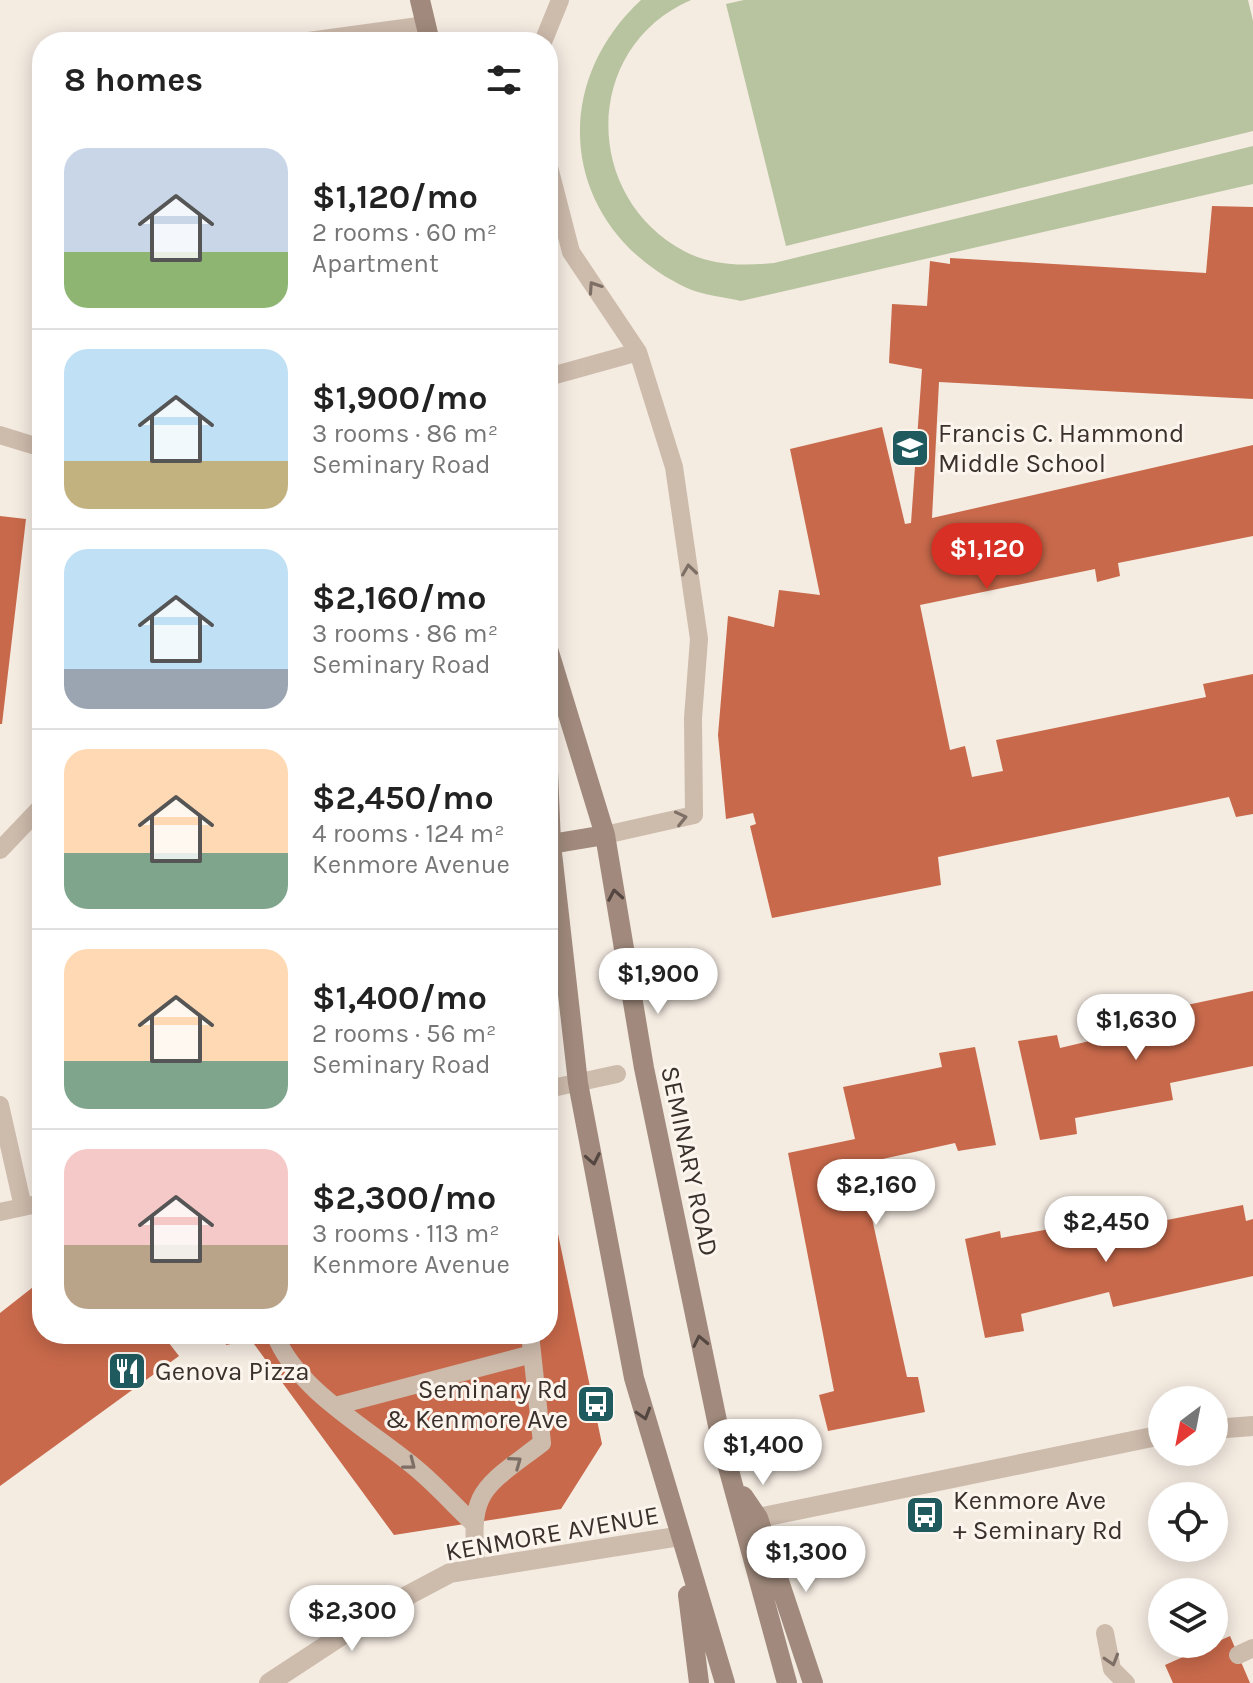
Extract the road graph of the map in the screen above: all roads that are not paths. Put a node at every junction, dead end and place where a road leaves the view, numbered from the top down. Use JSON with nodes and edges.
{"nodes":[{"id":1,"x":420,"y":0,"type":"edge"},
{"id":2,"x":560,"y":0,"type":"edge"},
{"id":3,"x":428,"y":32,"type":"edge"},
{"id":4,"x":547,"y":32,"type":"edge"},
{"id":5,"x":558,"y":202,"type":"edge"},
{"id":6,"x":638,"y":352,"type":"junction"},
{"id":7,"x":558,"y":374,"type":"edge"},
{"id":8,"x":0,"y":435,"type":"edge"},
{"id":9,"x":32,"y":445,"type":"edge"},
{"id":10,"x":558,"y":682,"type":"edge"},
{"id":11,"x":32,"y":816,"type":"edge"},
{"id":12,"x":605,"y":835,"type":"junction"},
{"id":13,"x":558,"y":843,"type":"edge"},
{"id":14,"x":0,"y":850,"type":"edge"},
{"id":15,"x":558,"y":906,"type":"edge"},
{"id":16,"x":617,"y":1074,"type":"dead end"},
{"id":17,"x":578,"y":1083,"type":"junction"},
{"id":18,"x":558,"y":1087,"type":"edge"},
{"id":19,"x":0,"y":1105,"type":"edge"},
{"id":20,"x":32,"y":1205,"type":"edge"},
{"id":21,"x":23,"y":1207,"type":"junction"},
{"id":22,"x":0,"y":1212,"type":"edge"},
{"id":23,"x":279,"y":1344,"type":"edge"},
{"id":24,"x":531,"y":1344,"type":"edge"},
{"id":25,"x":532,"y":1354,"type":"junction"},
{"id":26,"x":335,"y":1406,"type":"junction"},
{"id":27,"x":1253,"y":1426,"type":"edge"},
{"id":28,"x":1228,"y":1428,"type":"edge"},
{"id":29,"x":1148,"y":1438,"type":"edge"},
{"id":30,"x":732,"y":1480,"type":"junction"},
{"id":31,"x":758,"y":1518,"type":"junction"},
{"id":32,"x":472,"y":1522,"type":"junction"},
{"id":33,"x":681,"y":1536,"type":"junction"},
{"id":34,"x":477,"y":1569,"type":"junction"},
{"id":35,"x":1105,"y":1633,"type":"dead end"},
{"id":36,"x":269,"y":1683,"type":"edge"},
{"id":37,"x":699,"y":1683,"type":"edge"},
{"id":38,"x":725,"y":1683,"type":"edge"},
{"id":39,"x":787,"y":1683,"type":"edge"},
{"id":40,"x":813,"y":1683,"type":"edge"},
{"id":41,"x":1126,"y":1683,"type":"edge"}],
"edges":[{"from":1,"to":3,"type":"main road"},
{"from":2,"to":4,"type":"lane"},
{"from":6,"to":5,"type":"lane","one_way":true},
{"from":6,"to":7,"type":"lane"},
{"from":12,"to":6,"type":"lane","one_way":true},
{"from":8,"to":9,"type":"lane"},
{"from":10,"to":12,"type":"main road","name":"SEMINARY ROAD"},
{"from":11,"to":14,"type":"lane"},
{"from":12,"to":13,"type":"main road"},
{"from":30,"to":12,"type":"main road","name":"SEMINARY ROAD","one_way":true},
{"from":15,"to":17,"type":"main road"},
{"from":16,"to":17,"type":"lane"},
{"from":17,"to":18,"type":"lane"},
{"from":17,"to":33,"type":"main road","one_way":true},
{"from":19,"to":21,"type":"lane"},
{"from":20,"to":21,"type":"lane"},
{"from":21,"to":22,"type":"lane"},
{"from":23,"to":26,"type":"lane"},
{"from":24,"to":25,"type":"lane"},
{"from":25,"to":26,"type":"lane"},
{"from":32,"to":25,"type":"lane","one_way":true},
{"from":26,"to":32,"type":"lane","one_way":true},
{"from":27,"to":28,"type":"street"},
{"from":29,"to":31,"type":"street"},
{"from":30,"to":31,"type":"main road"},
{"from":30,"to":39,"type":"main road","name":"SEMINARY ROAD"},
{"from":31,"to":40,"type":"main road"},
{"from":32,"to":34,"type":"lane"},
{"from":33,"to":34,"type":"street","name":"KENMORE AVENUE"},
{"from":33,"to":37,"type":"main road"},
{"from":33,"to":38,"type":"main road"},
{"from":34,"to":36,"type":"street","name":"KENMORE AVENUE"},
{"from":35,"to":41,"type":"lane","one_way":true}]}
